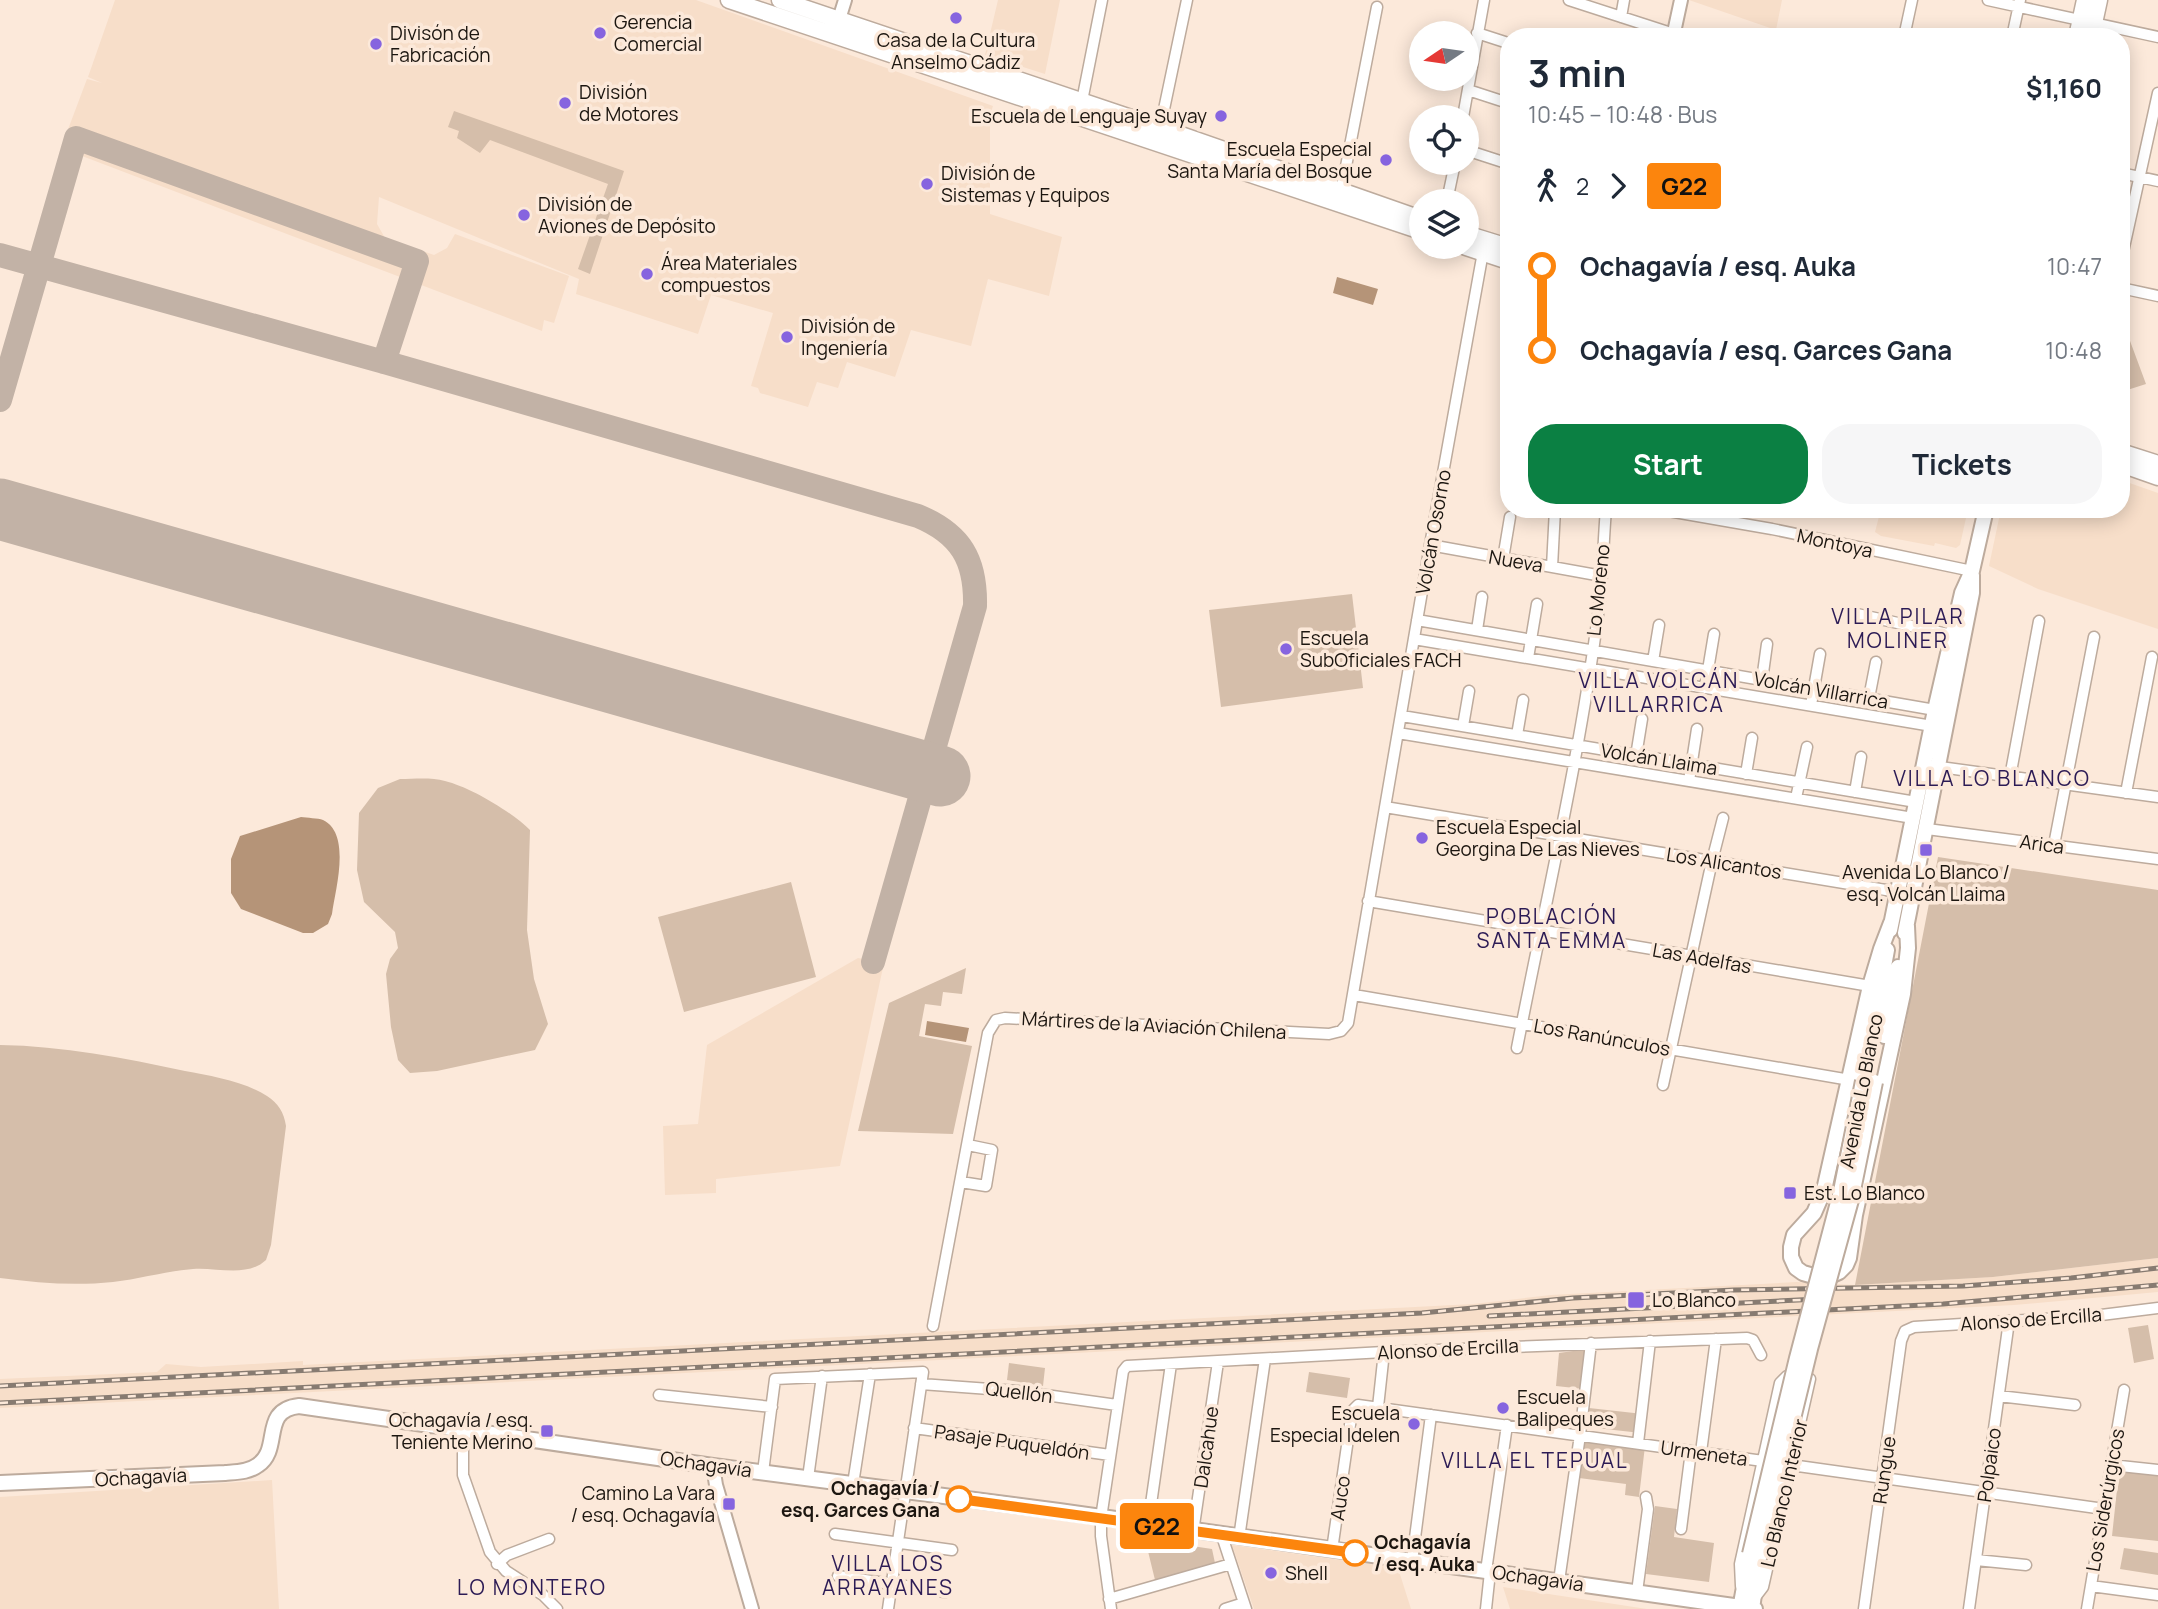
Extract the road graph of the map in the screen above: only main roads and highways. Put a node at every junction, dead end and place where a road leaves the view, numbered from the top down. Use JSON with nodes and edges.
{"nodes":[{"id":1,"x":729,"y":0,"type":"edge"},
{"id":2,"x":780,"y":0,"type":"edge"},
{"id":3,"x":2085,"y":0,"type":"edge"},
{"id":4,"x":2099,"y":0,"type":"edge"},
{"id":5,"x":2089,"y":27,"type":"edge"},
{"id":6,"x":1081,"y":109,"type":"junction"},
{"id":7,"x":1409,"y":215,"type":"edge"},
{"id":8,"x":1409,"y":227,"type":"edge"},
{"id":9,"x":1479,"y":238,"type":"edge"},
{"id":10,"x":1500,"y":245,"type":"edge"},
{"id":11,"x":1479,"y":251,"type":"edge"},
{"id":12,"x":1500,"y":258,"type":"edge"},
{"id":13,"x":2130,"y":455,"type":"edge"},
{"id":14,"x":2158,"y":464,"type":"edge"},
{"id":15,"x":2130,"y":467,"type":"edge"},
{"id":16,"x":2158,"y":477,"type":"edge"},
{"id":17,"x":1984,"y":518,"type":"edge"},
{"id":18,"x":1972,"y":572,"type":"junction"},
{"id":19,"x":1891,"y":923,"type":"junction"},
{"id":20,"x":1906,"y":926,"type":"junction"},
{"id":21,"x":1862,"y":1081,"type":"junction"},
{"id":22,"x":0,"y":1483,"type":"edge"},
{"id":23,"x":1755,"y":1556,"type":"junction"},
{"id":24,"x":1749,"y":1607,"type":"edge"}],
"edges":[{"from":1,"to":6,"type":"main road"},
{"from":2,"to":6,"type":"main road"},
{"from":3,"to":5,"type":"main road"},
{"from":4,"to":5,"type":"main road"},
{"from":6,"to":7,"type":"main road"},
{"from":6,"to":8,"type":"main road"},
{"from":9,"to":10,"type":"main road"},
{"from":11,"to":12,"type":"main road"},
{"from":13,"to":14,"type":"main road"},
{"from":15,"to":16,"type":"main road"},
{"from":17,"to":18,"type":"main road","name":"Avenida Lo Blanco"},
{"from":18,"to":19,"type":"main road","name":"Avenida Lo Blanco"},
{"from":18,"to":20,"type":"main road","name":"Avenida Lo Blanco"},
{"from":19,"to":21,"type":"main road","name":"Avenida Lo Blanco"},
{"from":19,"to":21,"type":"main road"},
{"from":20,"to":21,"type":"main road","name":"Avenida Lo Blanco"},
{"from":20,"to":21,"type":"main road"},
{"from":21,"to":23,"type":"main road","name":"Avenida Lo Blanco","bridge":true},
{"from":22,"to":24,"type":"main road","name":"Ochagavía"},
{"from":23,"to":24,"type":"main road","name":"Avenida Lo Blanco"},
{"from":23,"to":24,"type":"main road","name":"Avenida Lo Blanco"}]}
